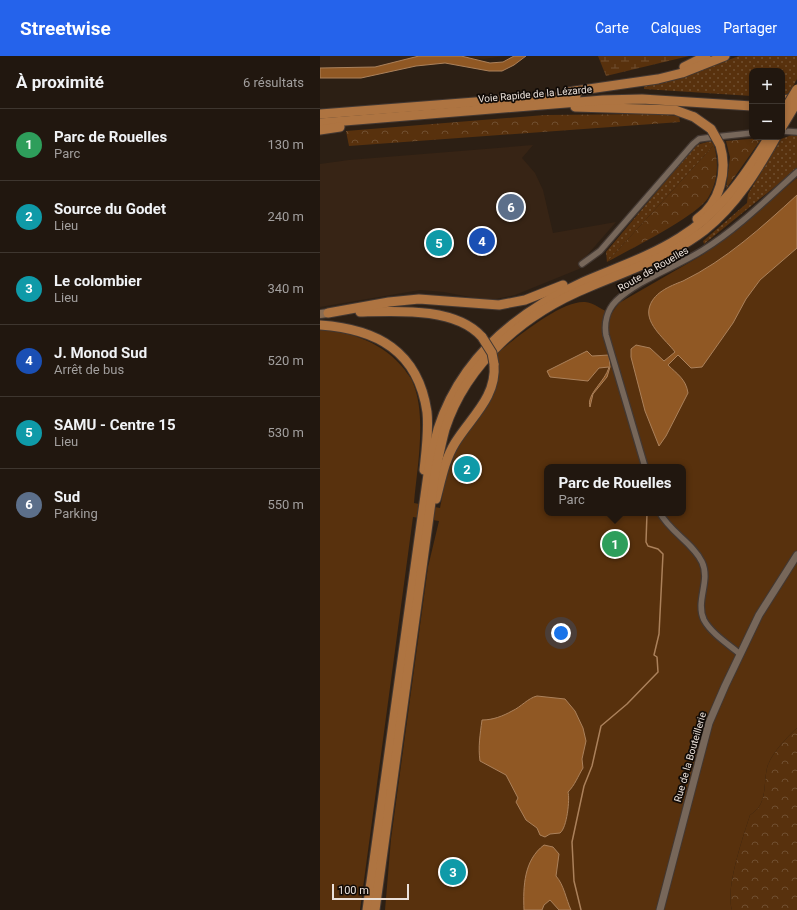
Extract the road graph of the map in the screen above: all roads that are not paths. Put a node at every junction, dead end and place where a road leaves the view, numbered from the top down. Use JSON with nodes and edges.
{"nodes":[{"id":1,"x":706,"y":56,"type":"edge"},
{"id":2,"x":725,"y":56,"type":"edge"},
{"id":3,"x":615,"y":86,"type":"junction"},
{"id":4,"x":797,"y":88,"type":"edge"},
{"id":5,"x":797,"y":98,"type":"edge"},
{"id":6,"x":501,"y":100,"type":"junction"},
{"id":7,"x":749,"y":100,"type":"edge"},
{"id":8,"x":785,"y":100,"type":"edge"},
{"id":9,"x":797,"y":103,"type":"edge"},
{"id":10,"x":548,"y":104,"type":"junction"},
{"id":11,"x":785,"y":105,"type":"edge"},
{"id":12,"x":749,"y":106,"type":"edge"},
{"id":13,"x":785,"y":109,"type":"edge"},
{"id":14,"x":322,"y":114,"type":"edge"},
{"id":15,"x":390,"y":118,"type":"junction"},
{"id":16,"x":785,"y":122,"type":"edge"},
{"id":17,"x":320,"y":123,"type":"edge"},
{"id":18,"x":320,"y":130,"type":"edge"},
{"id":19,"x":785,"y":131,"type":"edge"},
{"id":20,"x":797,"y":132,"type":"edge"},
{"id":21,"x":749,"y":134,"type":"edge"},
{"id":22,"x":770,"y":140,"type":"edge"},
{"id":23,"x":771,"y":140,"type":"edge"},
{"id":24,"x":797,"y":172,"type":"edge"},
{"id":25,"x":639,"y":258,"type":"junction"},
{"id":26,"x":582,"y":264,"type":"dead end"},
{"id":27,"x":324,"y":314,"type":"edge"},
{"id":28,"x":320,"y":325,"type":"edge"},
{"id":29,"x":644,"y":464,"type":"edge"},
{"id":30,"x":662,"y":516,"type":"edge"},
{"id":31,"x":421,"y":545,"type":"junction"},
{"id":32,"x":797,"y":555,"type":"edge"},
{"id":33,"x":740,"y":654,"type":"junction"},
{"id":34,"x":367,"y":910,"type":"edge"},
{"id":35,"x":375,"y":910,"type":"edge"},
{"id":36,"x":660,"y":910,"type":"edge"}],
"edges":[{"from":1,"to":3,"type":"highway"},
{"from":2,"to":3,"type":"highway"},
{"from":3,"to":6,"type":"highway"},
{"from":4,"to":13,"type":"highway","bridge":true},
{"from":5,"to":8,"type":"highway"},
{"from":6,"to":7,"type":"highway","name":"Voie Rapide de la Lézarde"},
{"from":6,"to":14,"type":"highway","name":"Voie Rapide de la Lézarde"},
{"from":9,"to":11,"type":"highway"},
{"from":9,"to":16,"type":"highway","bridge":true},
{"from":10,"to":12,"type":"highway","name":"Voie Rapide de la Lézarde"},
{"from":10,"to":15,"type":"highway","name":"Voie Rapide de la Lézarde"},
{"from":10,"to":25,"type":"highway","bridge":true},
{"from":15,"to":17,"type":"highway","name":"Voie Rapide de la Lézarde"},
{"from":15,"to":18,"type":"highway"},
{"from":19,"to":20,"type":"street"},
{"from":21,"to":26,"type":"street"},
{"from":22,"to":25,"type":"highway"},
{"from":23,"to":31,"type":"highway"},
{"from":24,"to":29,"type":"street","name":"Route de Rouelles"},
{"from":25,"to":27,"type":"highway"},
{"from":25,"to":31,"type":"highway"},
{"from":27,"to":31,"type":"highway","bridge":true},
{"from":28,"to":31,"type":"highway"},
{"from":30,"to":33,"type":"street"},
{"from":31,"to":34,"type":"highway"},
{"from":31,"to":35,"type":"highway"},
{"from":32,"to":33,"type":"street","name":"Rue de la Bouteillerie"},
{"from":33,"to":36,"type":"street","name":"Rue de la Bouteillerie"}]}
